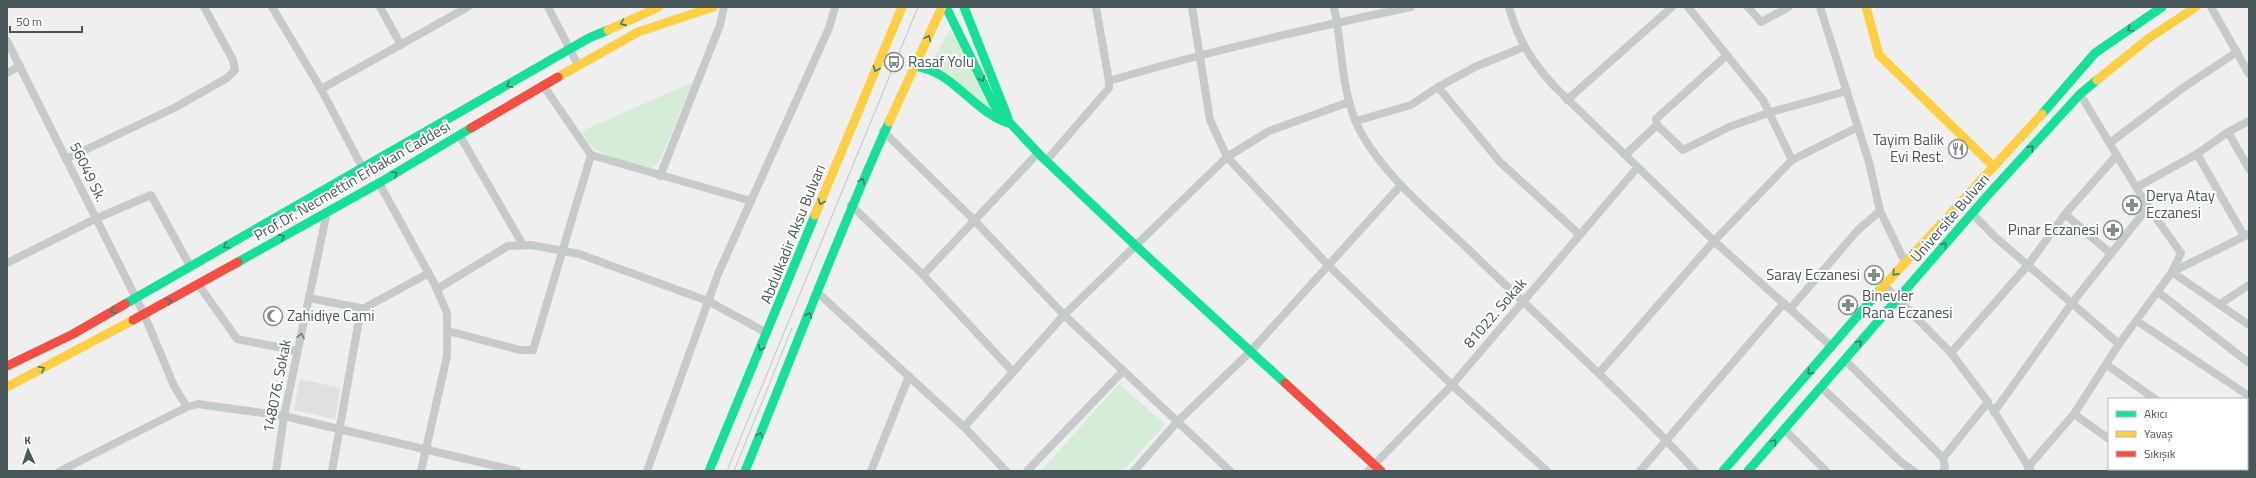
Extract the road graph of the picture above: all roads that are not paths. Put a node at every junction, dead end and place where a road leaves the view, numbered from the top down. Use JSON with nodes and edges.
{"nodes":[{"id":1,"x":204,"y":7,"type":"edge"},
{"id":2,"x":272,"y":7,"type":"edge"},
{"id":3,"x":380,"y":7,"type":"edge"},
{"id":4,"x":468,"y":7,"type":"edge"},
{"id":5,"x":548,"y":7,"type":"edge"},
{"id":6,"x":659,"y":7,"type":"edge"},
{"id":7,"x":713,"y":7,"type":"edge"},
{"id":8,"x":724,"y":7,"type":"edge"},
{"id":9,"x":835,"y":7,"type":"edge"},
{"id":10,"x":902,"y":7,"type":"edge"},
{"id":11,"x":942,"y":7,"type":"edge"},
{"id":12,"x":946,"y":7,"type":"edge"},
{"id":13,"x":964,"y":7,"type":"edge"},
{"id":14,"x":1096,"y":7,"type":"edge"},
{"id":15,"x":1192,"y":7,"type":"edge"},
{"id":16,"x":1334,"y":7,"type":"edge"},
{"id":17,"x":1411,"y":7,"type":"edge"},
{"id":18,"x":1509,"y":7,"type":"edge"},
{"id":19,"x":1672,"y":7,"type":"edge"},
{"id":20,"x":1688,"y":7,"type":"edge"},
{"id":21,"x":1748,"y":7,"type":"edge"},
{"id":22,"x":1788,"y":7,"type":"edge"},
{"id":23,"x":1820,"y":7,"type":"edge"},
{"id":24,"x":1866,"y":7,"type":"edge"},
{"id":25,"x":2162,"y":7,"type":"edge"},
{"id":26,"x":2196,"y":7,"type":"edge"},
{"id":27,"x":2211,"y":7,"type":"edge"},
{"id":28,"x":1337,"y":22,"type":"junction"},
{"id":29,"x":7,"y":41,"type":"edge"},
{"id":30,"x":401,"y":45,"type":"junction"},
{"id":31,"x":1524,"y":48,"type":"junction"},
{"id":32,"x":570,"y":50,"type":"junction"},
{"id":33,"x":2237,"y":52,"type":"junction"},
{"id":34,"x":1727,"y":55,"type":"junction"},
{"id":35,"x":1200,"y":56,"type":"junction"},
{"id":36,"x":578,"y":65,"type":"junction"},
{"id":37,"x":20,"y":66,"type":"junction"},
{"id":38,"x":915,"y":66,"type":"junction"},
{"id":39,"x":7,"y":72,"type":"edge"},
{"id":40,"x":2249,"y":74,"type":"edge"},
{"id":41,"x":1109,"y":81,"type":"junction"},
{"id":42,"x":543,"y":85,"type":"junction"},
{"id":43,"x":1438,"y":87,"type":"junction"},
{"id":44,"x":321,"y":89,"type":"junction"},
{"id":45,"x":1847,"y":91,"type":"junction"},
{"id":46,"x":2080,"y":94,"type":"junction"},
{"id":47,"x":1567,"y":100,"type":"junction"},
{"id":48,"x":1349,"y":102,"type":"junction"},
{"id":49,"x":1771,"y":112,"type":"junction"},
{"id":50,"x":1356,"y":121,"type":"junction"},
{"id":51,"x":2249,"y":121,"type":"edge"},
{"id":52,"x":1010,"y":124,"type":"junction"},
{"id":53,"x":1657,"y":125,"type":"junction"},
{"id":54,"x":1858,"y":126,"type":"junction"},
{"id":55,"x":883,"y":131,"type":"junction"},
{"id":56,"x":2228,"y":132,"type":"junction"},
{"id":57,"x":460,"y":136,"type":"junction"},
{"id":58,"x":2111,"y":142,"type":"junction"},
{"id":59,"x":1038,"y":153,"type":"junction"},
{"id":60,"x":2197,"y":154,"type":"junction"},
{"id":61,"x":591,"y":155,"type":"junction"},
{"id":62,"x":1625,"y":155,"type":"junction"},
{"id":63,"x":2117,"y":155,"type":"junction"},
{"id":64,"x":1227,"y":157,"type":"junction"},
{"id":65,"x":66,"y":159,"type":"junction"},
{"id":66,"x":1792,"y":160,"type":"junction"},
{"id":67,"x":1046,"y":161,"type":"junction"},
{"id":68,"x":1994,"y":167,"type":"junction"},
{"id":69,"x":362,"y":168,"type":"junction"},
{"id":70,"x":1637,"y":168,"type":"junction"},
{"id":71,"x":2249,"y":168,"type":"edge"},
{"id":72,"x":660,"y":176,"type":"junction"},
{"id":73,"x":379,"y":183,"type":"junction"},
{"id":74,"x":1401,"y":185,"type":"junction"},
{"id":75,"x":2137,"y":187,"type":"junction"},
{"id":76,"x":751,"y":201,"type":"junction"},
{"id":77,"x":851,"y":205,"type":"junction"},
{"id":78,"x":2148,"y":207,"type":"junction"},
{"id":79,"x":1880,"y":211,"type":"junction"},
{"id":80,"x":327,"y":212,"type":"junction"},
{"id":81,"x":1972,"y":213,"type":"junction"},
{"id":82,"x":2065,"y":214,"type":"junction"},
{"id":83,"x":95,"y":219,"type":"junction"},
{"id":84,"x":974,"y":220,"type":"junction"},
{"id":85,"x":1580,"y":235,"type":"junction"},
{"id":86,"x":2247,"y":235,"type":"edge"},
{"id":87,"x":1714,"y":241,"type":"junction"},
{"id":88,"x":523,"y":245,"type":"junction"},
{"id":89,"x":1136,"y":246,"type":"junction"},
{"id":90,"x":562,"y":251,"type":"junction"},
{"id":91,"x":2111,"y":254,"type":"junction"},
{"id":92,"x":1905,"y":262,"type":"junction"},
{"id":93,"x":7,"y":263,"type":"edge"},
{"id":94,"x":1328,"y":265,"type":"junction"},
{"id":95,"x":2028,"y":265,"type":"junction"},
{"id":96,"x":190,"y":266,"type":"junction"},
{"id":97,"x":2172,"y":272,"type":"junction"},
{"id":98,"x":428,"y":273,"type":"junction"},
{"id":99,"x":923,"y":275,"type":"junction"},
{"id":100,"x":198,"y":284,"type":"junction"},
{"id":101,"x":1884,"y":285,"type":"junction"},
{"id":102,"x":2249,"y":286,"type":"edge"},
{"id":103,"x":437,"y":289,"type":"junction"},
{"id":104,"x":2158,"y":292,"type":"junction"},
{"id":105,"x":818,"y":293,"type":"junction"},
{"id":106,"x":135,"y":298,"type":"junction"},
{"id":107,"x":309,"y":298,"type":"junction"},
{"id":108,"x":1898,"y":298,"type":"junction"},
{"id":109,"x":708,"y":301,"type":"junction"},
{"id":110,"x":1523,"y":302,"type":"junction"},
{"id":111,"x":2072,"y":303,"type":"junction"},
{"id":112,"x":1784,"y":304,"type":"junction"},
{"id":113,"x":2220,"y":304,"type":"junction"},
{"id":114,"x":1790,"y":309,"type":"junction"},
{"id":115,"x":365,"y":310,"type":"junction"},
{"id":116,"x":144,"y":314,"type":"junction"},
{"id":117,"x":1064,"y":315,"type":"junction"},
{"id":118,"x":2136,"y":321,"type":"junction"},
{"id":119,"x":2249,"y":325,"type":"edge"},
{"id":120,"x":448,"y":331,"type":"junction"},
{"id":121,"x":767,"y":333,"type":"junction"},
{"id":122,"x":2119,"y":344,"type":"junction"},
{"id":123,"x":1832,"y":347,"type":"junction"},
{"id":124,"x":297,"y":351,"type":"junction"},
{"id":125,"x":1250,"y":352,"type":"junction"},
{"id":126,"x":1951,"y":354,"type":"junction"},
{"id":127,"x":1845,"y":360,"type":"junction"},
{"id":128,"x":2249,"y":363,"type":"edge"},
{"id":129,"x":2107,"y":365,"type":"junction"},
{"id":130,"x":7,"y":366,"type":"edge"},
{"id":131,"x":1123,"y":371,"type":"junction"},
{"id":132,"x":1013,"y":372,"type":"junction"},
{"id":133,"x":1599,"y":373,"type":"junction"},
{"id":134,"x":908,"y":376,"type":"junction"},
{"id":135,"x":1452,"y":385,"type":"junction"},
{"id":136,"x":7,"y":387,"type":"edge"},
{"id":137,"x":1821,"y":387,"type":"junction"},
{"id":138,"x":2249,"y":396,"type":"edge"},
{"id":139,"x":2154,"y":398,"type":"edge"},
{"id":140,"x":1988,"y":402,"type":"junction"},
{"id":141,"x":187,"y":407,"type":"junction"},
{"id":142,"x":1994,"y":412,"type":"junction"},
{"id":143,"x":2074,"y":414,"type":"junction"},
{"id":144,"x":284,"y":416,"type":"junction"},
{"id":145,"x":1177,"y":422,"type":"junction"},
{"id":146,"x":964,"y":427,"type":"junction"},
{"id":147,"x":339,"y":429,"type":"junction"},
{"id":148,"x":1785,"y":430,"type":"junction"},
{"id":149,"x":2108,"y":438,"type":"edge"},
{"id":150,"x":1666,"y":440,"type":"junction"},
{"id":151,"x":426,"y":449,"type":"junction"},
{"id":152,"x":1943,"y":458,"type":"junction"},
{"id":153,"x":72,"y":466,"type":"junction"},
{"id":154,"x":1374,"y":469,"type":"edge"},
{"id":155,"x":1754,"y":469,"type":"edge"},
{"id":156,"x":2030,"y":469,"type":"edge"},
{"id":157,"x":1945,"y":470,"type":"edge"},
{"id":158,"x":60,"y":471,"type":"edge"},
{"id":159,"x":79,"y":471,"type":"edge"},
{"id":160,"x":276,"y":471,"type":"edge"},
{"id":161,"x":332,"y":471,"type":"edge"},
{"id":162,"x":421,"y":471,"type":"edge"},
{"id":163,"x":517,"y":471,"type":"edge"},
{"id":164,"x":647,"y":471,"type":"edge"},
{"id":165,"x":708,"y":471,"type":"edge"},
{"id":166,"x":745,"y":471,"type":"edge"},
{"id":167,"x":872,"y":471,"type":"edge"},
{"id":168,"x":1006,"y":471,"type":"edge"},
{"id":169,"x":1027,"y":471,"type":"edge"},
{"id":170,"x":1134,"y":471,"type":"edge"},
{"id":171,"x":1230,"y":471,"type":"edge"},
{"id":172,"x":1547,"y":471,"type":"edge"},
{"id":173,"x":1640,"y":471,"type":"edge"},
{"id":174,"x":1695,"y":471,"type":"edge"},
{"id":175,"x":1723,"y":471,"type":"edge"},
{"id":176,"x":1826,"y":471,"type":"edge"},
{"id":177,"x":1914,"y":471,"type":"edge"}],
"edges":[{"from":1,"to":65,"type":"street"},
{"from":2,"to":44,"type":"street"},
{"from":3,"to":30,"type":"street"},
{"from":4,"to":30,"type":"street"},
{"from":5,"to":32,"type":"street"},
{"from":6,"to":32,"type":"main road","name":"Prof.Dr. Necmettin Erbakan Caddesi","one_way":true},
{"from":7,"to":36,"type":"main road","name":"Prof.Dr. Necmettin Erbakan Caddesi"},
{"from":8,"to":72,"type":"street"},
{"from":9,"to":76,"type":"street"},
{"from":10,"to":121,"type":"main road","name":"Abdulkadir Aksu Bulvarı","one_way":true},
{"from":38,"to":11,"type":"main road","one_way":true},
{"from":12,"to":52,"type":"main road","one_way":true},
{"from":13,"to":52,"type":"main road"},
{"from":14,"to":41,"type":"street"},
{"from":15,"to":35,"type":"street"},
{"from":16,"to":28,"type":"street"},
{"from":17,"to":28,"type":"street"},
{"from":18,"to":31,"type":"street"},
{"from":19,"to":47,"type":"street"},
{"from":20,"to":34,"type":"street"},
{"from":21,"to":22,"type":"street"},
{"from":23,"to":45,"type":"street"},
{"from":24,"to":68,"type":"main road"},
{"from":25,"to":68,"type":"main road","name":"Üniversite Bulvarı","one_way":true},
{"from":26,"to":46,"type":"main road","name":"Üniversite Bulvarı"},
{"from":27,"to":33,"type":"street"},
{"from":28,"to":35,"type":"street"},
{"from":28,"to":48,"type":"street"},
{"from":29,"to":37,"type":"street","name":"56049 Sk."},
{"from":30,"to":44,"type":"street"},
{"from":31,"to":43,"type":"street"},
{"from":31,"to":47,"type":"street"},
{"from":32,"to":36,"type":"street"},
{"from":32,"to":69,"type":"main road","name":"Prof.Dr. Necmettin Erbakan Caddesi","one_way":true},
{"from":33,"to":40,"type":"street"},
{"from":33,"to":58,"type":"street"},
{"from":34,"to":49,"type":"street"},
{"from":34,"to":53,"type":"street"},
{"from":35,"to":41,"type":"street"},
{"from":35,"to":64,"type":"street"},
{"from":36,"to":42,"type":"main road","name":"Prof.Dr. Necmettin Erbakan Caddesi"},
{"from":37,"to":39,"type":"street"},
{"from":37,"to":65,"type":"street","name":"56049 Sk."},
{"from":38,"to":52,"type":"main road"},
{"from":38,"to":55,"type":"main road"},
{"from":41,"to":67,"type":"street"},
{"from":42,"to":57,"type":"main road","name":"Prof.Dr. Necmettin Erbakan Caddesi"},
{"from":42,"to":61,"type":"street"},
{"from":43,"to":50,"type":"street"},
{"from":43,"to":85,"type":"street"},
{"from":44,"to":69,"type":"street"},
{"from":45,"to":49,"type":"street"},
{"from":45,"to":54,"type":"street"},
{"from":46,"to":58,"type":"street"},
{"from":81,"to":46,"type":"main road","name":"Üniversite Bulvarı","one_way":true},
{"from":47,"to":62,"type":"street"},
{"from":48,"to":50,"type":"street"},
{"from":48,"to":64,"type":"street"},
{"from":49,"to":53,"type":"street"},
{"from":49,"to":66,"type":"street"},
{"from":50,"to":74,"type":"street"},
{"from":51,"to":56,"type":"street"},
{"from":52,"to":59,"type":"main road"},
{"from":53,"to":62,"type":"street"},
{"from":54,"to":66,"type":"street"},
{"from":54,"to":79,"type":"street"},
{"from":77,"to":55,"type":"main road","one_way":true},
{"from":55,"to":84,"type":"street"},
{"from":56,"to":60,"type":"street"},
{"from":56,"to":71,"type":"street"},
{"from":73,"to":57,"type":"main road","name":"Prof.Dr. Necmettin Erbakan Caddesi","one_way":true},
{"from":57,"to":88,"type":"street"},
{"from":58,"to":63,"type":"street"},
{"from":59,"to":67,"type":"main road"},
{"from":59,"to":84,"type":"street"},
{"from":60,"to":75,"type":"street"},
{"from":60,"to":86,"type":"street"},
{"from":61,"to":72,"type":"street"},
{"from":61,"to":90,"type":"street"},
{"from":62,"to":70,"type":"street"},
{"from":63,"to":75,"type":"street"},
{"from":63,"to":82,"type":"street"},
{"from":64,"to":89,"type":"street"},
{"from":64,"to":94,"type":"street"},
{"from":65,"to":83,"type":"street","name":"56049 Sk."},
{"from":66,"to":87,"type":"street"},
{"from":67,"to":89,"type":"main road"},
{"from":68,"to":92,"type":"main road","name":"Üniversite Bulvarı"},
{"from":69,"to":96,"type":"main road","name":"Prof.Dr. Necmettin Erbakan Caddesi","one_way":true},
{"from":70,"to":85,"type":"street","name":"81022. Sokak"},
{"from":70,"to":87,"type":"street"},
{"from":72,"to":76,"type":"street"},
{"from":73,"to":80,"type":"main road","name":"Prof.Dr. Necmettin Erbakan Caddesi"},
{"from":73,"to":98,"type":"street"},
{"from":74,"to":94,"type":"street"},
{"from":74,"to":110,"type":"street"},
{"from":75,"to":78,"type":"street"},
{"from":76,"to":109,"type":"street"},
{"from":77,"to":99,"type":"street"},
{"from":77,"to":105,"type":"main road"},
{"from":78,"to":91,"type":"street"},
{"from":78,"to":97,"type":"street"},
{"from":79,"to":92,"type":"street"},
{"from":79,"to":114,"type":"street"},
{"from":100,"to":80,"type":"main road","name":"Prof.Dr. Necmettin Erbakan Caddesi","one_way":true},
{"from":80,"to":107,"type":"street","name":"148076. Sokak"},
{"from":81,"to":95,"type":"street"},
{"from":108,"to":81,"type":"main road","name":"Üniversite Bulvarı","one_way":true},
{"from":82,"to":91,"type":"street"},
{"from":82,"to":95,"type":"street"},
{"from":83,"to":93,"type":"street"},
{"from":83,"to":96,"type":"street"},
{"from":83,"to":106,"type":"street","name":"56049 Sk."},
{"from":84,"to":99,"type":"street"},
{"from":84,"to":117,"type":"street"},
{"from":85,"to":110,"type":"street","name":"81022. Sokak"},
{"from":86,"to":97,"type":"street"},
{"from":87,"to":112,"type":"street"},
{"from":87,"to":133,"type":"street"},
{"from":88,"to":90,"type":"street"},
{"from":88,"to":103,"type":"street"},
{"from":89,"to":117,"type":"street"},
{"from":89,"to":125,"type":"main road"},
{"from":90,"to":109,"type":"street"},
{"from":90,"to":120,"type":"street"},
{"from":91,"to":111,"type":"street"},
{"from":92,"to":101,"type":"main road","name":"Üniversite Bulvarı","one_way":true},
{"from":94,"to":125,"type":"street"},
{"from":94,"to":135,"type":"street"},
{"from":95,"to":111,"type":"street"},
{"from":95,"to":126,"type":"street"},
{"from":96,"to":106,"type":"main road","name":"Prof.Dr. Necmettin Erbakan Caddesi"},
{"from":97,"to":104,"type":"street"},
{"from":97,"to":113,"type":"street"},
{"from":98,"to":103,"type":"street"},
{"from":98,"to":115,"type":"street"},
{"from":99,"to":132,"type":"street"},
{"from":116,"to":100,"type":"main road","name":"Prof.Dr. Necmettin Erbakan Caddesi","one_way":true},
{"from":100,"to":124,"type":"street"},
{"from":101,"to":108,"type":"street"},
{"from":101,"to":123,"type":"main road","name":"Üniversite Bulvarı"},
{"from":102,"to":113,"type":"street"},
{"from":103,"to":120,"type":"street"},
{"from":104,"to":118,"type":"street"},
{"from":104,"to":128,"type":"street"},
{"from":105,"to":134,"type":"street"},
{"from":166,"to":105,"type":"main road","one_way":true},
{"from":106,"to":116,"type":"street","name":"56049 Sk."},
{"from":106,"to":130,"type":"main road","name":"Prof.Dr. Necmettin Erbakan Caddesi","one_way":true},
{"from":107,"to":115,"type":"street"},
{"from":124,"to":107,"type":"street","name":"148076. Sokak","one_way":true},
{"from":108,"to":126,"type":"street"},
{"from":127,"to":108,"type":"main road","name":"Üniversite Bulvarı","one_way":true},
{"from":109,"to":121,"type":"street"},
{"from":109,"to":164,"type":"street"},
{"from":110,"to":133,"type":"street"},
{"from":110,"to":135,"type":"street","name":"81022. Sokak"},
{"from":111,"to":122,"type":"street"},
{"from":111,"to":142,"type":"street"},
{"from":112,"to":114,"type":"street"},
{"from":112,"to":150,"type":"street"},
{"from":113,"to":119,"type":"street"},
{"from":114,"to":123,"type":"street"},
{"from":115,"to":147,"type":"street"},
{"from":136,"to":116,"type":"main road","name":"Prof.Dr. Necmettin Erbakan Caddesi","one_way":true},
{"from":116,"to":141,"type":"street","name":"56049 Sk."},
{"from":117,"to":131,"type":"street"},
{"from":117,"to":132,"type":"street"},
{"from":118,"to":122,"type":"street"},
{"from":118,"to":138,"type":"street"},
{"from":120,"to":151,"type":"street"},
{"from":121,"to":165,"type":"main road","name":"Abdulkadir Aksu Bulvarı","one_way":true},
{"from":122,"to":129,"type":"street"},
{"from":123,"to":175,"type":"main road","name":"Üniversite Bulvarı","one_way":true},
{"from":124,"to":144,"type":"street","name":"148076. Sokak"},
{"from":125,"to":145,"type":"street"},
{"from":125,"to":154,"type":"main road"},
{"from":126,"to":140,"type":"street"},
{"from":127,"to":137,"type":"main road","name":"Üniversite Bulvarı"},
{"from":127,"to":152,"type":"street"},
{"from":129,"to":139,"type":"street"},
{"from":129,"to":143,"type":"street"},
{"from":131,"to":145,"type":"street"},
{"from":131,"to":169,"type":"street"},
{"from":132,"to":146,"type":"street"},
{"from":133,"to":150,"type":"street"},
{"from":134,"to":146,"type":"street"},
{"from":134,"to":167,"type":"street"},
{"from":135,"to":154,"type":"street","name":"81022. Sokak"},
{"from":135,"to":172,"type":"street"},
{"from":137,"to":148,"type":"main road","name":"Üniversite Bulvarı"},
{"from":137,"to":177,"type":"street"},
{"from":140,"to":142,"type":"street"},
{"from":140,"to":152,"type":"street"},
{"from":141,"to":144,"type":"street"},
{"from":141,"to":153,"type":"street"},
{"from":142,"to":156,"type":"street"},
{"from":143,"to":149,"type":"street"},
{"from":143,"to":156,"type":"street"},
{"from":144,"to":147,"type":"street"},
{"from":144,"to":160,"type":"street","name":"148076. Sokak"},
{"from":145,"to":170,"type":"street"},
{"from":145,"to":171,"type":"street"},
{"from":146,"to":168,"type":"street"},
{"from":147,"to":151,"type":"street"},
{"from":147,"to":161,"type":"street"},
{"from":155,"to":148,"type":"main road","name":"Üniversite Bulvarı","one_way":true},
{"from":148,"to":176,"type":"street"},
{"from":150,"to":173,"type":"street"},
{"from":150,"to":174,"type":"street"},
{"from":151,"to":162,"type":"street"},
{"from":151,"to":163,"type":"street"},
{"from":152,"to":157,"type":"street"},
{"from":153,"to":158,"type":"street"},
{"from":153,"to":159,"type":"street"}]}
